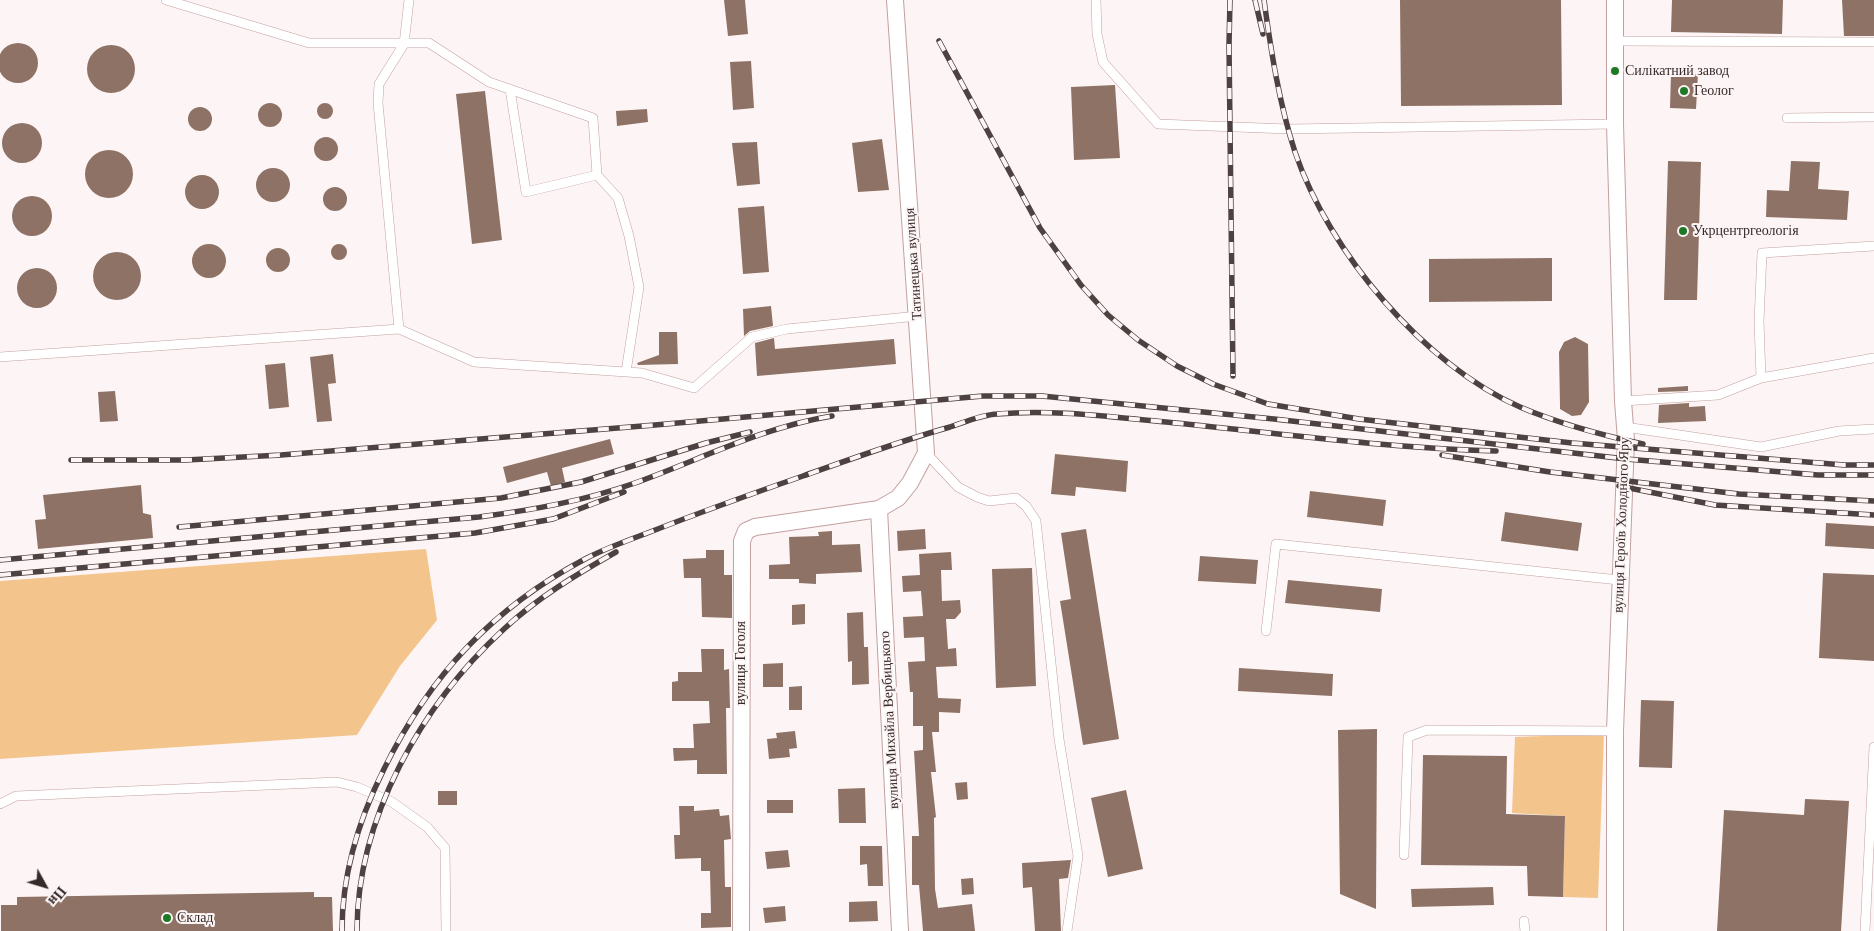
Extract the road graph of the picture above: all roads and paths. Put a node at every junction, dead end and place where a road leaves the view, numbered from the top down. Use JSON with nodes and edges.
{"nodes":[{"id":1,"x":166,"y":0,"type":"edge"},
{"id":2,"x":409,"y":0,"type":"edge"},
{"id":3,"x":895,"y":0,"type":"edge"},
{"id":4,"x":1096,"y":0,"type":"edge"},
{"id":5,"x":1615,"y":0,"type":"edge"},
{"id":6,"x":1615,"y":41,"type":"junction"},
{"id":7,"x":1874,"y":42,"type":"edge"},
{"id":8,"x":404,"y":44,"type":"junction"},
{"id":9,"x":510,"y":89,"type":"junction"},
{"id":10,"x":1874,"y":117,"type":"edge"},
{"id":11,"x":1787,"y":118,"type":"dead end"},
{"id":12,"x":1615,"y":124,"type":"junction"},
{"id":13,"x":597,"y":175,"type":"junction"},
{"id":14,"x":1874,"y":246,"type":"edge"},
{"id":15,"x":918,"y":316,"type":"junction"},
{"id":16,"x":399,"y":329,"type":"junction"},
{"id":17,"x":0,"y":357,"type":"edge"},
{"id":18,"x":1874,"y":358,"type":"edge"},
{"id":19,"x":626,"y":372,"type":"junction"},
{"id":20,"x":1761,"y":378,"type":"junction"},
{"id":21,"x":1623,"y":401,"type":"junction"},
{"id":22,"x":1625,"y":427,"type":"junction"},
{"id":23,"x":1874,"y":429,"type":"edge"},
{"id":24,"x":926,"y":453,"type":"junction"},
{"id":25,"x":879,"y":509,"type":"junction"},
{"id":26,"x":1619,"y":580,"type":"junction"},
{"id":27,"x":1266,"y":631,"type":"dead end"},
{"id":28,"x":1615,"y":731,"type":"junction"},
{"id":29,"x":1874,"y":747,"type":"edge"},
{"id":30,"x":0,"y":804,"type":"edge"},
{"id":31,"x":1404,"y":855,"type":"dead end"},
{"id":32,"x":1524,"y":921,"type":"dead end"},
{"id":33,"x":446,"y":931,"type":"edge"},
{"id":34,"x":741,"y":931,"type":"edge"},
{"id":35,"x":900,"y":931,"type":"edge"},
{"id":36,"x":1067,"y":931,"type":"edge"},
{"id":37,"x":1525,"y":931,"type":"edge"},
{"id":38,"x":1616,"y":931,"type":"edge"},
{"id":39,"x":1865,"y":931,"type":"edge"}],
"edges":[{"from":1,"to":8,"type":"lane"},
{"from":2,"to":8,"type":"lane"},
{"from":3,"to":15,"type":"street","name":"Татинецька вулиця"},
{"from":4,"to":12,"type":"lane"},
{"from":5,"to":6,"type":"street","name":"вулиця Героїв Холодного Яру"},
{"from":6,"to":7,"type":"lane"},
{"from":6,"to":12,"type":"street","name":"вулиця Героїв Холодного Яру"},
{"from":8,"to":9,"type":"lane"},
{"from":8,"to":16,"type":"lane"},
{"from":9,"to":13,"type":"lane"},
{"from":9,"to":13,"type":"lane"},
{"from":10,"to":11,"type":"lane"},
{"from":12,"to":21,"type":"street","name":"вулиця Героїв Холодного Яру"},
{"from":13,"to":19,"type":"lane"},
{"from":14,"to":20,"type":"lane"},
{"from":15,"to":19,"type":"lane"},
{"from":15,"to":24,"type":"street","name":"Татинецька вулиця"},
{"from":16,"to":17,"type":"lane"},
{"from":16,"to":19,"type":"lane"},
{"from":18,"to":20,"type":"lane"},
{"from":20,"to":21,"type":"lane"},
{"from":21,"to":22,"type":"street","name":"вулиця Героїв Холодного Яру"},
{"from":22,"to":23,"type":"lane"},
{"from":22,"to":26,"type":"street","name":"вулиця Героїв Холодного Яру"},
{"from":24,"to":25,"type":"street"},
{"from":24,"to":36,"type":"lane"},
{"from":25,"to":34,"type":"street","name":"вулиця Гоголя"},
{"from":25,"to":35,"type":"street","name":"вулиця Михайла Вербицького"},
{"from":26,"to":27,"type":"lane"},
{"from":26,"to":28,"type":"street","name":"вулиця Героїв Холодного Яру"},
{"from":28,"to":31,"type":"lane"},
{"from":28,"to":38,"type":"street","name":"вулиця Героїв Холодного Яру"},
{"from":29,"to":39,"type":"lane"},
{"from":30,"to":33,"type":"lane"},
{"from":32,"to":37,"type":"lane"}]}
